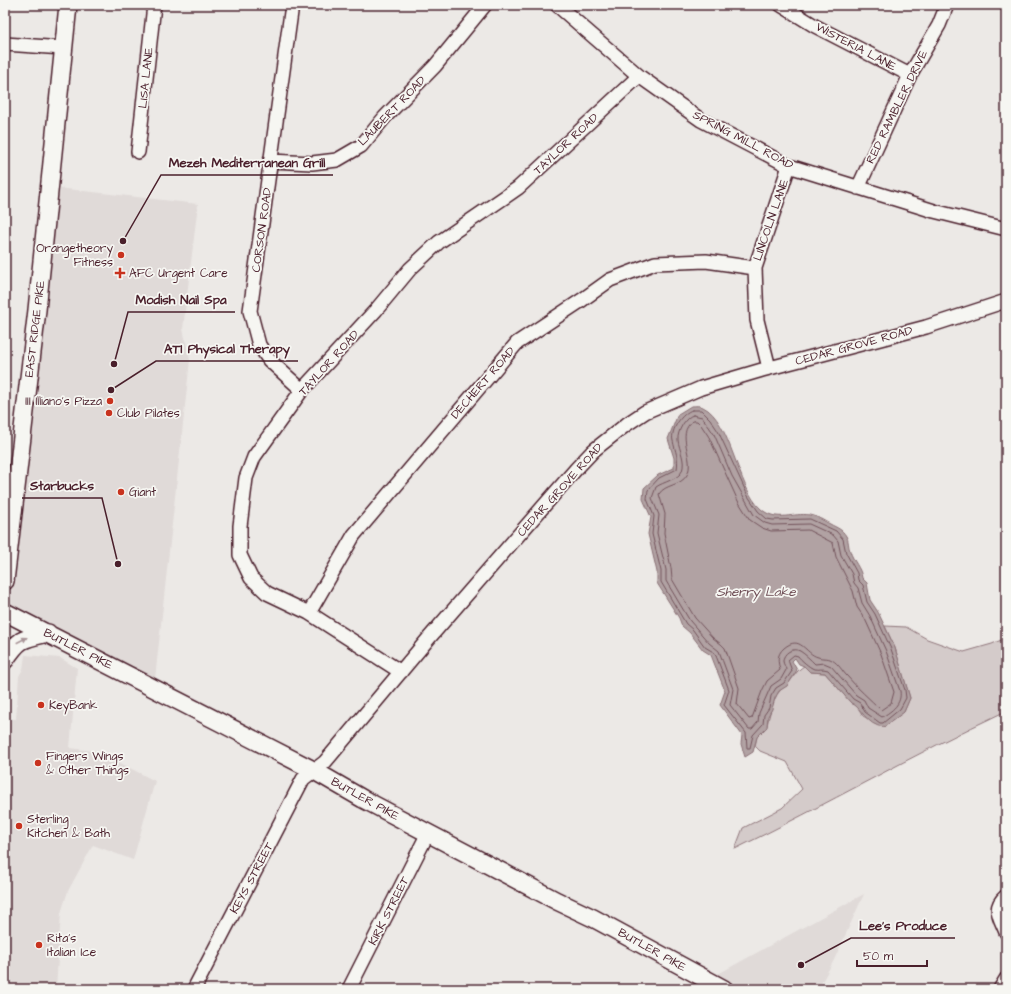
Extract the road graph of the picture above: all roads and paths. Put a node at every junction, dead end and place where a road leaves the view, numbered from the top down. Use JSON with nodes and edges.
{"nodes":[{"id":1,"x":68,"y":5,"type":"edge"},
{"id":2,"x":154,"y":5,"type":"edge"},
{"id":3,"x":292,"y":5,"type":"edge"},
{"id":4,"x":485,"y":5,"type":"edge"},
{"id":5,"x":557,"y":5,"type":"edge"},
{"id":6,"x":781,"y":5,"type":"edge"},
{"id":7,"x":947,"y":5,"type":"edge"},
{"id":8,"x":5,"y":44,"type":"edge"},
{"id":9,"x":63,"y":48,"type":"junction"},
{"id":10,"x":910,"y":75,"type":"junction"},
{"id":11,"x":639,"y":76,"type":"junction"},
{"id":12,"x":138,"y":152,"type":"dead end"},
{"id":13,"x":270,"y":161,"type":"junction"},
{"id":14,"x":789,"y":166,"type":"junction"},
{"id":15,"x":858,"y":188,"type":"junction"},
{"id":16,"x":1006,"y":229,"type":"edge"},
{"id":17,"x":755,"y":268,"type":"junction"},
{"id":18,"x":1006,"y":301,"type":"edge"},
{"id":19,"x":769,"y":368,"type":"junction"},
{"id":20,"x":302,"y":390,"type":"junction"},
{"id":21,"x":5,"y":581,"type":"edge"},
{"id":22,"x":5,"y":612,"type":"edge"},
{"id":23,"x":309,"y":613,"type":"junction"},
{"id":24,"x":48,"y":633,"type":"junction"},
{"id":25,"x":5,"y":660,"type":"edge"},
{"id":26,"x":401,"y":672,"type":"junction"},
{"id":27,"x":313,"y":770,"type":"junction"},
{"id":28,"x":428,"y":833,"type":"junction"},
{"id":29,"x":1006,"y":896,"type":"edge"},
{"id":30,"x":1006,"y":932,"type":"edge"},
{"id":31,"x":1006,"y":979,"type":"edge"},
{"id":32,"x":194,"y":989,"type":"edge"},
{"id":33,"x":349,"y":989,"type":"edge"},
{"id":34,"x":724,"y":989,"type":"edge"},
{"id":35,"x":1000,"y":989,"type":"edge"}],
"edges":[{"from":1,"to":9,"type":"main road","name":"EAST RIDGE PIKE"},
{"from":2,"to":12,"type":"street","name":"LISA LANE"},
{"from":3,"to":13,"type":"street","name":"CORSON ROAD"},
{"from":4,"to":13,"type":"street","name":"LAUBERT ROAD"},
{"from":5,"to":11,"type":"street","name":"SPRING MILL ROAD"},
{"from":6,"to":10,"type":"street","name":"WISTERIA LANE"},
{"from":7,"to":10,"type":"street","name":"RED RAMBLER DRIVE"},
{"from":8,"to":9,"type":"street"},
{"from":9,"to":21,"type":"main road","name":"EAST RIDGE PIKE"},
{"from":10,"to":15,"type":"street","name":"RED RAMBLER DRIVE"},
{"from":11,"to":14,"type":"street","name":"SPRING MILL ROAD"},
{"from":11,"to":20,"type":"street","name":"TAYLOR ROAD"},
{"from":13,"to":20,"type":"street","name":"CORSON ROAD"},
{"from":14,"to":15,"type":"street","name":"SPRING MILL ROAD"},
{"from":14,"to":17,"type":"street","name":"LINCOLN LANE"},
{"from":15,"to":16,"type":"street","name":"SPRING MILL ROAD"},
{"from":17,"to":19,"type":"street","name":"LINCOLN LANE"},
{"from":17,"to":23,"type":"street","name":"DECHERT ROAD"},
{"from":18,"to":19,"type":"street","name":"CEDAR GROVE ROAD"},
{"from":19,"to":26,"type":"street","name":"CEDAR GROVE ROAD"},
{"from":20,"to":23,"type":"street","name":"TAYLOR ROAD"},
{"from":22,"to":24,"type":"main road","name":"BUTLER PIKE"},
{"from":23,"to":26,"type":"street","name":"TAYLOR ROAD"},
{"from":25,"to":24,"type":"main road","one_way":true},
{"from":24,"to":27,"type":"main road","name":"BUTLER PIKE"},
{"from":26,"to":27,"type":"street","name":"CEDAR GROVE ROAD"},
{"from":27,"to":28,"type":"main road","name":"BUTLER PIKE"},
{"from":27,"to":32,"type":"street","name":"KEYS STREET"},
{"from":28,"to":33,"type":"street","name":"KIRK STREET"},
{"from":28,"to":34,"type":"main road","name":"BUTLER PIKE"},
{"from":29,"to":30,"type":"street"},
{"from":31,"to":35,"type":"street"}]}
